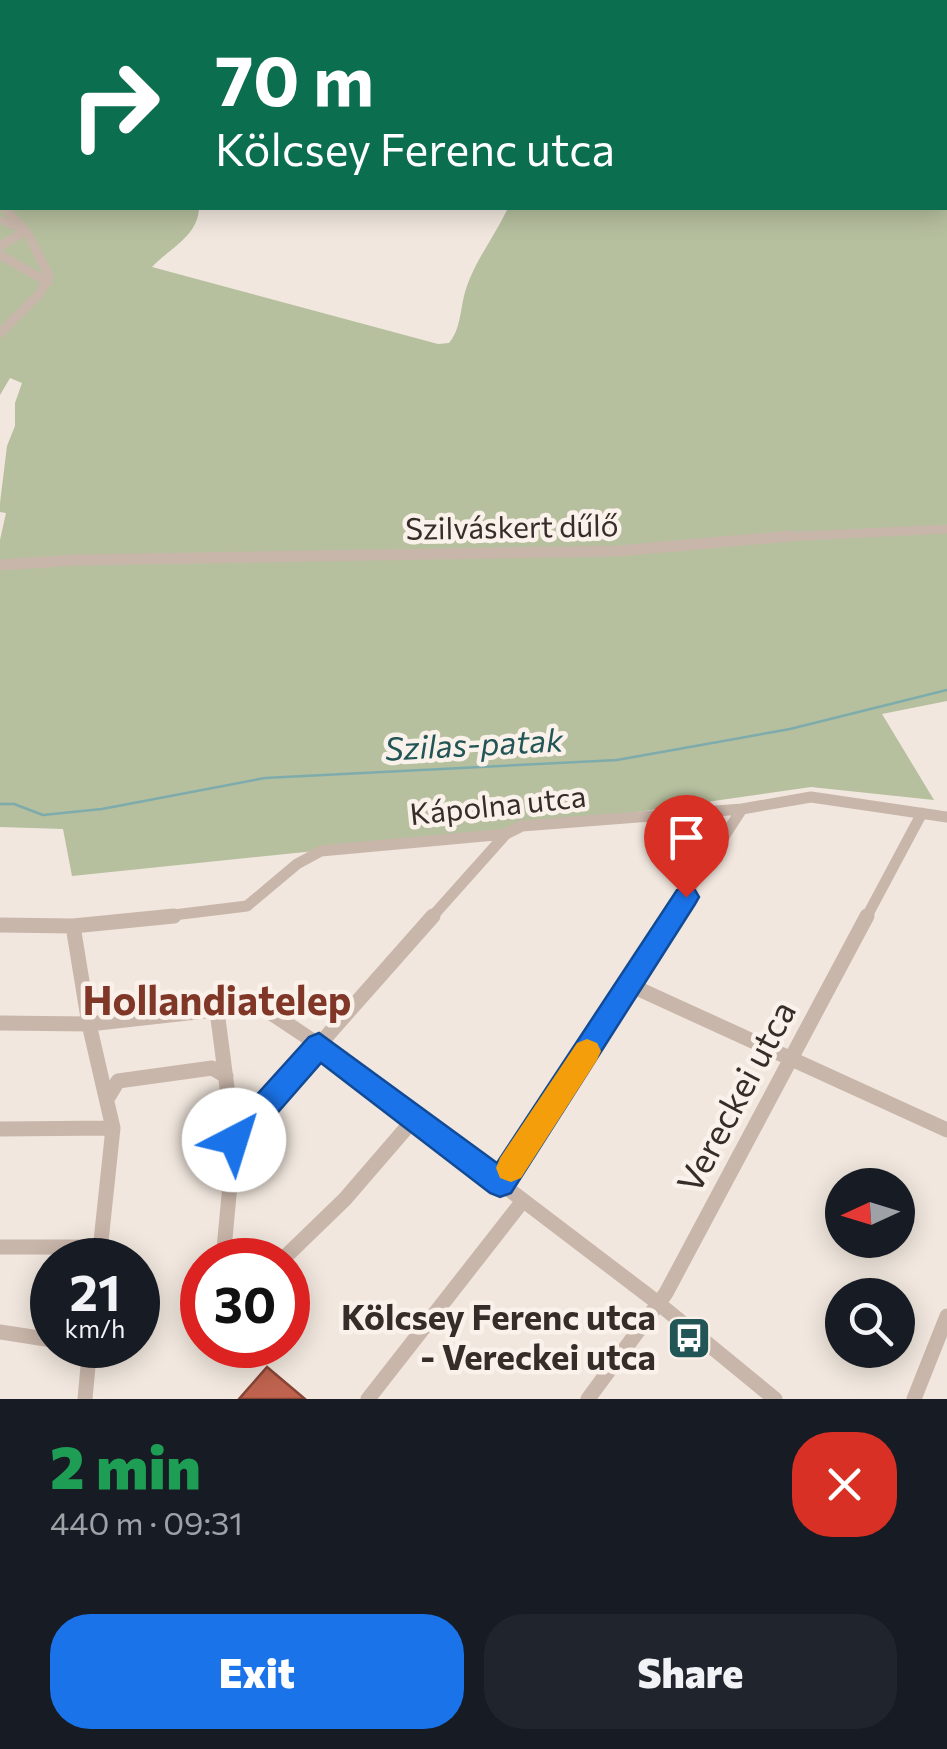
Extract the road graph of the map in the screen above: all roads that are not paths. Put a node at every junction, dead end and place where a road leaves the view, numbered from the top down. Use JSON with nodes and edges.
{"nodes":[{"id":1,"x":6,"y":210,"type":"edge"},
{"id":2,"x":0,"y":220,"type":"edge"},
{"id":3,"x":26,"y":230,"type":"junction"},
{"id":4,"x":0,"y":246,"type":"edge"},
{"id":5,"x":0,"y":255,"type":"edge"},
{"id":6,"x":48,"y":282,"type":"junction"},
{"id":7,"x":0,"y":333,"type":"edge"},
{"id":8,"x":947,"y":529,"type":"edge"},
{"id":9,"x":77,"y":560,"type":"joint"},
{"id":10,"x":0,"y":565,"type":"edge"},
{"id":11,"x":742,"y":809,"type":"junction"},
{"id":12,"x":922,"y":813,"type":"junction"},
{"id":13,"x":947,"y":816,"type":"edge"},
{"id":14,"x":506,"y":834,"type":"junction"},
{"id":15,"x":0,"y":925,"type":"edge"},
{"id":16,"x":73,"y":926,"type":"junction"},
{"id":17,"x":630,"y":985,"type":"junction"},
{"id":18,"x":217,"y":1011,"type":"junction"},
{"id":19,"x":0,"y":1023,"type":"edge"},
{"id":20,"x":89,"y":1024,"type":"junction"},
{"id":21,"x":319,"y":1045,"type":"junction"},
{"id":22,"x":791,"y":1060,"type":"junction"},
{"id":23,"x":226,"y":1076,"type":"junction"},
{"id":24,"x":108,"y":1096,"type":"junction"},
{"id":25,"x":414,"y":1120,"type":"junction"},
{"id":26,"x":113,"y":1128,"type":"junction"},
{"id":27,"x":0,"y":1129,"type":"edge"},
{"id":28,"x":947,"y":1130,"type":"edge"},
{"id":29,"x":234,"y":1140,"type":"junction"},
{"id":30,"x":500,"y":1184,"type":"junction"},
{"id":31,"x":522,"y":1202,"type":"junction"},
{"id":32,"x":102,"y":1238,"type":"edge"},
{"id":33,"x":225,"y":1238,"type":"edge"},
{"id":34,"x":305,"y":1238,"type":"edge"},
{"id":35,"x":0,"y":1247,"type":"edge"},
{"id":36,"x":30,"y":1249,"type":"edge"},
{"id":37,"x":658,"y":1303,"type":"junction"},
{"id":38,"x":947,"y":1316,"type":"edge"},
{"id":39,"x":0,"y":1332,"type":"edge"},
{"id":40,"x":30,"y":1337,"type":"edge"},
{"id":41,"x":86,"y":1368,"type":"edge"},
{"id":42,"x":85,"y":1399,"type":"edge"},
{"id":43,"x":368,"y":1399,"type":"edge"},
{"id":44,"x":588,"y":1399,"type":"edge"},
{"id":45,"x":775,"y":1399,"type":"edge"},
{"id":46,"x":914,"y":1399,"type":"edge"}],
"edges":[{"from":1,"to":3,"type":"street"},
{"from":2,"to":3,"type":"street"},
{"from":3,"to":4,"type":"street"},
{"from":3,"to":6,"type":"street"},
{"from":5,"to":6,"type":"street"},
{"from":6,"to":7,"type":"street"},
{"from":8,"to":9,"type":"street","name":"Szilváskert dűlő"},
{"from":9,"to":10,"type":"street"},
{"from":11,"to":12,"type":"street","name":"Kápolna utca"},
{"from":11,"to":14,"type":"street","name":"Kápolna utca"},
{"from":11,"to":17,"type":"street"},
{"from":12,"to":13,"type":"street","name":"Kápolna utca"},
{"from":12,"to":22,"type":"street","name":"Vereckei utca"},
{"from":14,"to":16,"type":"street","name":"Kápolna utca"},
{"from":14,"to":21,"type":"street"},
{"from":15,"to":16,"type":"street","name":"Kápolna utca"},
{"from":16,"to":20,"type":"street"},
{"from":17,"to":22,"type":"street"},
{"from":17,"to":30,"type":"street"},
{"from":18,"to":20,"type":"street"},
{"from":18,"to":21,"type":"street"},
{"from":18,"to":23,"type":"street"},
{"from":19,"to":20,"type":"street"},
{"from":20,"to":24,"type":"street"},
{"from":21,"to":25,"type":"street"},
{"from":21,"to":29,"type":"street"},
{"from":22,"to":28,"type":"street"},
{"from":22,"to":37,"type":"street","name":"Vereckei utca"},
{"from":23,"to":24,"type":"street"},
{"from":23,"to":29,"type":"street"},
{"from":24,"to":26,"type":"street"},
{"from":25,"to":30,"type":"street"},
{"from":25,"to":34,"type":"street"},
{"from":26,"to":27,"type":"street"},
{"from":26,"to":32,"type":"street"},
{"from":29,"to":33,"type":"street"},
{"from":30,"to":31,"type":"street"},
{"from":31,"to":37,"type":"street"},
{"from":31,"to":43,"type":"street"},
{"from":35,"to":36,"type":"street"},
{"from":37,"to":44,"type":"street","name":"Vereckei utca"},
{"from":37,"to":45,"type":"street"},
{"from":38,"to":46,"type":"street"},
{"from":39,"to":40,"type":"street"},
{"from":41,"to":42,"type":"street"}]}
